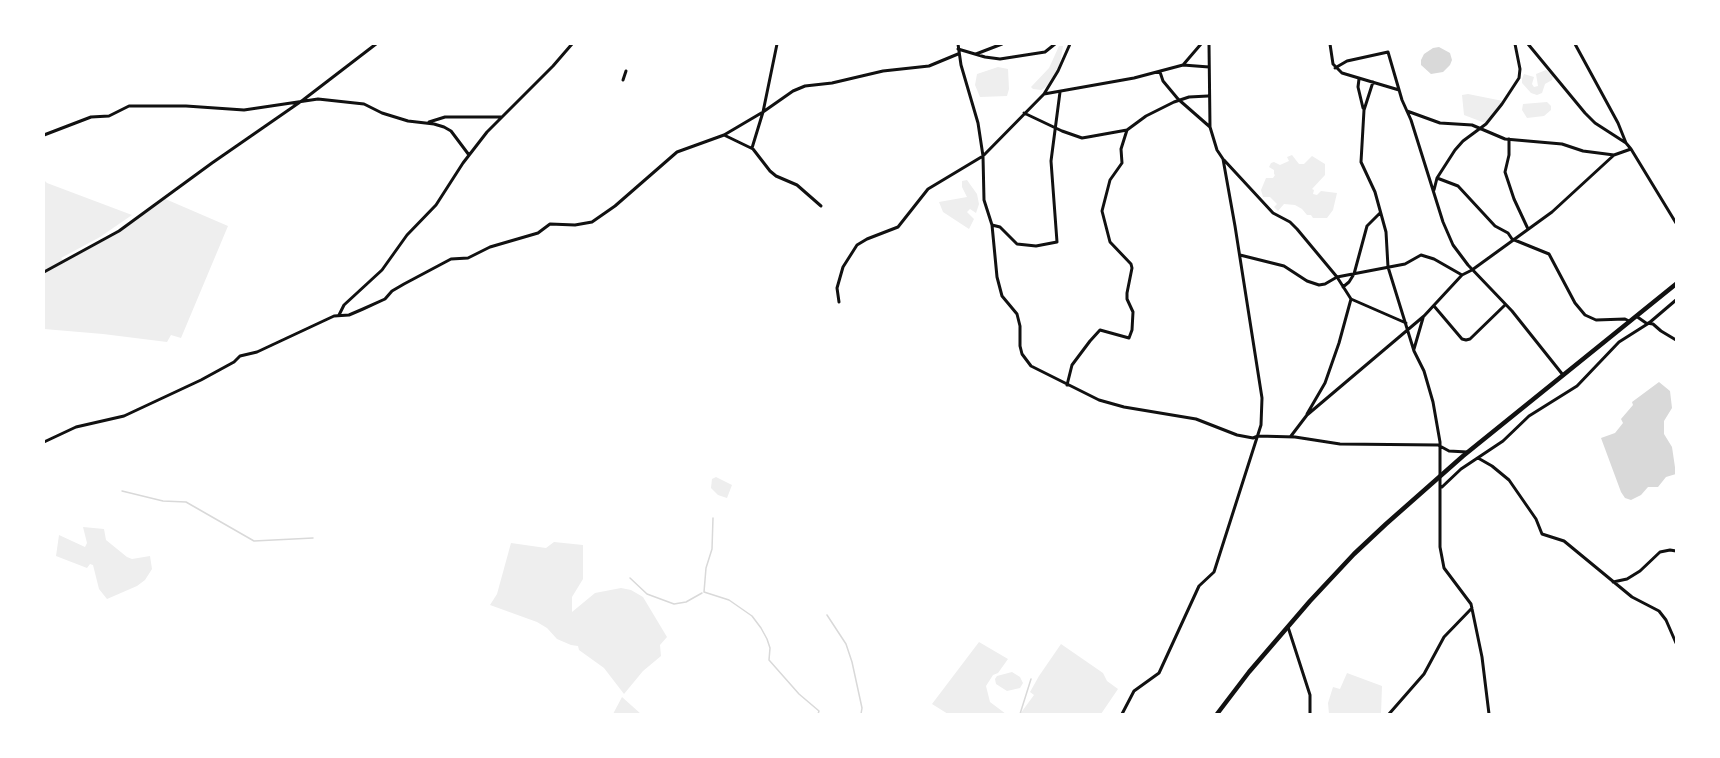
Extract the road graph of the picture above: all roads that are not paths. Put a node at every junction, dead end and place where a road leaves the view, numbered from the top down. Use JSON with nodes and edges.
{"nodes":[{"id":1,"x":376,"y":44,"type":"edge"},
{"id":2,"x":572,"y":44,"type":"edge"},
{"id":3,"x":777,"y":44,"type":"edge"},
{"id":4,"x":958,"y":44,"type":"edge"},
{"id":5,"x":1002,"y":44,"type":"edge"},
{"id":6,"x":1055,"y":44,"type":"edge"},
{"id":7,"x":1070,"y":44,"type":"edge"},
{"id":8,"x":1201,"y":44,"type":"edge"},
{"id":9,"x":1209,"y":44,"type":"edge"},
{"id":10,"x":1330,"y":44,"type":"edge"},
{"id":11,"x":1515,"y":44,"type":"edge"},
{"id":12,"x":1528,"y":44,"type":"edge"},
{"id":13,"x":1575,"y":44,"type":"edge"},
{"id":14,"x":958,"y":49,"type":"junction"},
{"id":15,"x":958,"y":54,"type":"junction"},
{"id":16,"x":976,"y":54,"type":"junction"},
{"id":17,"x":1184,"y":64,"type":"junction"},
{"id":18,"x":1209,"y":68,"type":"junction"},
{"id":19,"x":1335,"y":68,"type":"junction"},
{"id":20,"x":626,"y":70,"type":"dead end"},
{"id":21,"x":1159,"y":71,"type":"junction"},
{"id":22,"x":1359,"y":79,"type":"junction"},
{"id":23,"x":623,"y":80,"type":"dead end"},
{"id":24,"x":1373,"y":82,"type":"junction"},
{"id":25,"x":1399,"y":90,"type":"junction"},
{"id":26,"x":1060,"y":92,"type":"junction"},
{"id":27,"x":1044,"y":94,"type":"junction"},
{"id":28,"x":1209,"y":96,"type":"junction"},
{"id":29,"x":303,"y":100,"type":"junction"},
{"id":30,"x":1180,"y":100,"type":"junction"},
{"id":31,"x":1364,"y":110,"type":"junction"},
{"id":32,"x":1407,"y":111,"type":"junction"},
{"id":33,"x":763,"y":112,"type":"junction"},
{"id":34,"x":1024,"y":113,"type":"junction"},
{"id":35,"x":501,"y":117,"type":"junction"},
{"id":36,"x":427,"y":123,"type":"junction"},
{"id":37,"x":1210,"y":127,"type":"junction"},
{"id":38,"x":1056,"y":128,"type":"junction"},
{"id":39,"x":1480,"y":128,"type":"junction"},
{"id":40,"x":1127,"y":130,"type":"junction"},
{"id":41,"x":44,"y":135,"type":"edge"},
{"id":42,"x":724,"y":135,"type":"junction"},
{"id":43,"x":1509,"y":139,"type":"junction"},
{"id":44,"x":1626,"y":143,"type":"junction"},
{"id":45,"x":752,"y":148,"type":"junction"},
{"id":46,"x":1631,"y":148,"type":"junction"},
{"id":47,"x":469,"y":155,"type":"junction"},
{"id":48,"x":1614,"y":155,"type":"junction"},
{"id":49,"x":983,"y":156,"type":"junction"},
{"id":50,"x":1223,"y":159,"type":"junction"},
{"id":51,"x":1437,"y":178,"type":"junction"},
{"id":52,"x":1434,"y":191,"type":"junction"},
{"id":53,"x":821,"y":206,"type":"dead end"},
{"id":54,"x":1380,"y":213,"type":"junction"},
{"id":55,"x":1677,"y":224,"type":"edge"},
{"id":56,"x":992,"y":225,"type":"junction"},
{"id":57,"x":1528,"y":229,"type":"junction"},
{"id":58,"x":1512,"y":239,"type":"junction"},
{"id":59,"x":1239,"y":255,"type":"junction"},
{"id":60,"x":1388,"y":267,"type":"junction"},
{"id":61,"x":1472,"y":270,"type":"junction"},
{"id":62,"x":44,"y":272,"type":"edge"},
{"id":63,"x":1354,"y":274,"type":"junction"},
{"id":64,"x":1462,"y":275,"type":"junction"},
{"id":65,"x":1337,"y":277,"type":"junction"},
{"id":66,"x":1677,"y":284,"type":"edge"},
{"id":67,"x":1343,"y":287,"type":"junction"},
{"id":68,"x":1351,"y":299,"type":"junction"},
{"id":69,"x":1677,"y":300,"type":"edge"},
{"id":70,"x":839,"y":302,"type":"dead end"},
{"id":71,"x":1505,"y":305,"type":"junction"},
{"id":72,"x":1434,"y":306,"type":"junction"},
{"id":73,"x":339,"y":315,"type":"junction"},
{"id":74,"x":1424,"y":316,"type":"junction"},
{"id":75,"x":1636,"y":316,"type":"junction"},
{"id":76,"x":1629,"y":321,"type":"junction"},
{"id":77,"x":1406,"y":323,"type":"junction"},
{"id":78,"x":1649,"y":323,"type":"junction"},
{"id":79,"x":1407,"y":328,"type":"junction"},
{"id":80,"x":1677,"y":340,"type":"edge"},
{"id":81,"x":1414,"y":351,"type":"junction"},
{"id":82,"x":1563,"y":375,"type":"junction"},
{"id":83,"x":1067,"y":385,"type":"junction"},
{"id":84,"x":1307,"y":415,"type":"junction"},
{"id":85,"x":1258,"y":436,"type":"junction"},
{"id":86,"x":1290,"y":437,"type":"junction"},
{"id":87,"x":44,"y":442,"type":"edge"},
{"id":88,"x":1440,"y":446,"type":"junction"},
{"id":89,"x":1469,"y":452,"type":"junction"},
{"id":90,"x":1478,"y":458,"type":"junction"},
{"id":91,"x":1441,"y":476,"type":"junction"},
{"id":92,"x":1441,"y":488,"type":"junction"},
{"id":93,"x":1677,"y":551,"type":"edge"},
{"id":94,"x":1613,"y":583,"type":"junction"},
{"id":95,"x":1472,"y":608,"type":"junction"},
{"id":96,"x":1288,"y":627,"type":"junction"},
{"id":97,"x":1675,"y":636,"type":"edge"},
{"id":98,"x":1677,"y":643,"type":"edge"},
{"id":99,"x":1122,"y":714,"type":"edge"},
{"id":100,"x":1217,"y":714,"type":"edge"},
{"id":101,"x":1310,"y":714,"type":"edge"},
{"id":102,"x":1389,"y":714,"type":"edge"},
{"id":103,"x":1489,"y":714,"type":"edge"}],
"edges":[{"from":1,"to":29,"type":"street"},
{"from":2,"to":35,"type":"street"},
{"from":3,"to":33,"type":"street"},
{"from":4,"to":14,"type":"street"},
{"from":5,"to":16,"type":"street"},
{"from":6,"to":16,"type":"street"},
{"from":7,"to":27,"type":"street"},
{"from":8,"to":17,"type":"street"},
{"from":9,"to":18,"type":"street"},
{"from":10,"to":19,"type":"street"},
{"from":11,"to":39,"type":"street"},
{"from":12,"to":44,"type":"street"},
{"from":13,"to":44,"type":"street"},
{"from":14,"to":15,"type":"street"},
{"from":14,"to":16,"type":"street"},
{"from":15,"to":33,"type":"street"},
{"from":15,"to":49,"type":"street"},
{"from":17,"to":18,"type":"street"},
{"from":17,"to":21,"type":"street"},
{"from":18,"to":28,"type":"street"},
{"from":19,"to":22,"type":"street"},
{"from":19,"to":25,"type":"street"},
{"from":20,"to":23,"type":"street"},
{"from":21,"to":26,"type":"street"},
{"from":21,"to":30,"type":"street"},
{"from":22,"to":24,"type":"street"},
{"from":22,"to":31,"type":"street"},
{"from":24,"to":25,"type":"street"},
{"from":24,"to":31,"type":"street"},
{"from":25,"to":32,"type":"street"},
{"from":26,"to":27,"type":"street"},
{"from":26,"to":38,"type":"street"},
{"from":27,"to":34,"type":"street"},
{"from":28,"to":30,"type":"street"},
{"from":28,"to":37,"type":"street"},
{"from":29,"to":36,"type":"street"},
{"from":29,"to":41,"type":"street"},
{"from":29,"to":62,"type":"street"},
{"from":30,"to":37,"type":"street"},
{"from":30,"to":40,"type":"street"},
{"from":31,"to":54,"type":"street"},
{"from":32,"to":39,"type":"street"},
{"from":32,"to":52,"type":"street"},
{"from":33,"to":42,"type":"street"},
{"from":33,"to":45,"type":"street"},
{"from":34,"to":38,"type":"street"},
{"from":34,"to":49,"type":"street"},
{"from":35,"to":36,"type":"street"},
{"from":35,"to":47,"type":"street"},
{"from":36,"to":47,"type":"street"},
{"from":37,"to":50,"type":"street"},
{"from":38,"to":40,"type":"street"},
{"from":38,"to":56,"type":"street"},
{"from":39,"to":43,"type":"street"},
{"from":39,"to":51,"type":"street"},
{"from":40,"to":83,"type":"street"},
{"from":42,"to":45,"type":"street"},
{"from":42,"to":73,"type":"street"},
{"from":43,"to":48,"type":"street"},
{"from":43,"to":57,"type":"street"},
{"from":44,"to":46,"type":"street"},
{"from":45,"to":53,"type":"street"},
{"from":46,"to":48,"type":"street"},
{"from":46,"to":55,"type":"street"},
{"from":47,"to":73,"type":"street"},
{"from":48,"to":57,"type":"street"},
{"from":49,"to":56,"type":"street"},
{"from":49,"to":70,"type":"street"},
{"from":50,"to":59,"type":"street"},
{"from":50,"to":65,"type":"street"},
{"from":51,"to":52,"type":"street"},
{"from":51,"to":58,"type":"street"},
{"from":52,"to":61,"type":"street"},
{"from":54,"to":60,"type":"street"},
{"from":54,"to":63,"type":"street"},
{"from":56,"to":83,"type":"street"},
{"from":57,"to":58,"type":"street"},
{"from":58,"to":61,"type":"street"},
{"from":58,"to":76,"type":"street"},
{"from":59,"to":65,"type":"street"},
{"from":59,"to":85,"type":"street"},
{"from":60,"to":63,"type":"street"},
{"from":60,"to":64,"type":"street"},
{"from":60,"to":77,"type":"street"},
{"from":61,"to":64,"type":"street"},
{"from":61,"to":71,"type":"street"},
{"from":63,"to":65,"type":"street"},
{"from":63,"to":67,"type":"street"},
{"from":64,"to":72,"type":"street"},
{"from":65,"to":67,"type":"street"},
{"from":66,"to":75,"type":"main road"},
{"from":67,"to":68,"type":"street"},
{"from":68,"to":77,"type":"street"},
{"from":68,"to":84,"type":"street"},
{"from":69,"to":78,"type":"street"},
{"from":71,"to":72,"type":"street"},
{"from":71,"to":82,"type":"street"},
{"from":72,"to":74,"type":"street"},
{"from":73,"to":87,"type":"street"},
{"from":74,"to":79,"type":"street"},
{"from":74,"to":81,"type":"street"},
{"from":75,"to":76,"type":"main road"},
{"from":75,"to":78,"type":"street"},
{"from":76,"to":82,"type":"main road"},
{"from":77,"to":79,"type":"street"},
{"from":78,"to":80,"type":"street"},
{"from":78,"to":90,"type":"street"},
{"from":79,"to":81,"type":"street"},
{"from":79,"to":84,"type":"street"},
{"from":81,"to":88,"type":"street"},
{"from":82,"to":89,"type":"main road"},
{"from":83,"to":85,"type":"street"},
{"from":84,"to":86,"type":"street"},
{"from":85,"to":86,"type":"street"},
{"from":85,"to":99,"type":"street"},
{"from":86,"to":88,"type":"street"},
{"from":88,"to":89,"type":"street"},
{"from":88,"to":91,"type":"street"},
{"from":89,"to":91,"type":"main road"},
{"from":90,"to":92,"type":"street"},
{"from":90,"to":94,"type":"street"},
{"from":91,"to":92,"type":"street"},
{"from":91,"to":96,"type":"main road"},
{"from":92,"to":95,"type":"street"},
{"from":93,"to":94,"type":"street"},
{"from":94,"to":97,"type":"street"},
{"from":95,"to":102,"type":"street"},
{"from":95,"to":103,"type":"street"},
{"from":96,"to":100,"type":"main road"},
{"from":96,"to":101,"type":"street"},
{"from":97,"to":98,"type":"street"}]}
